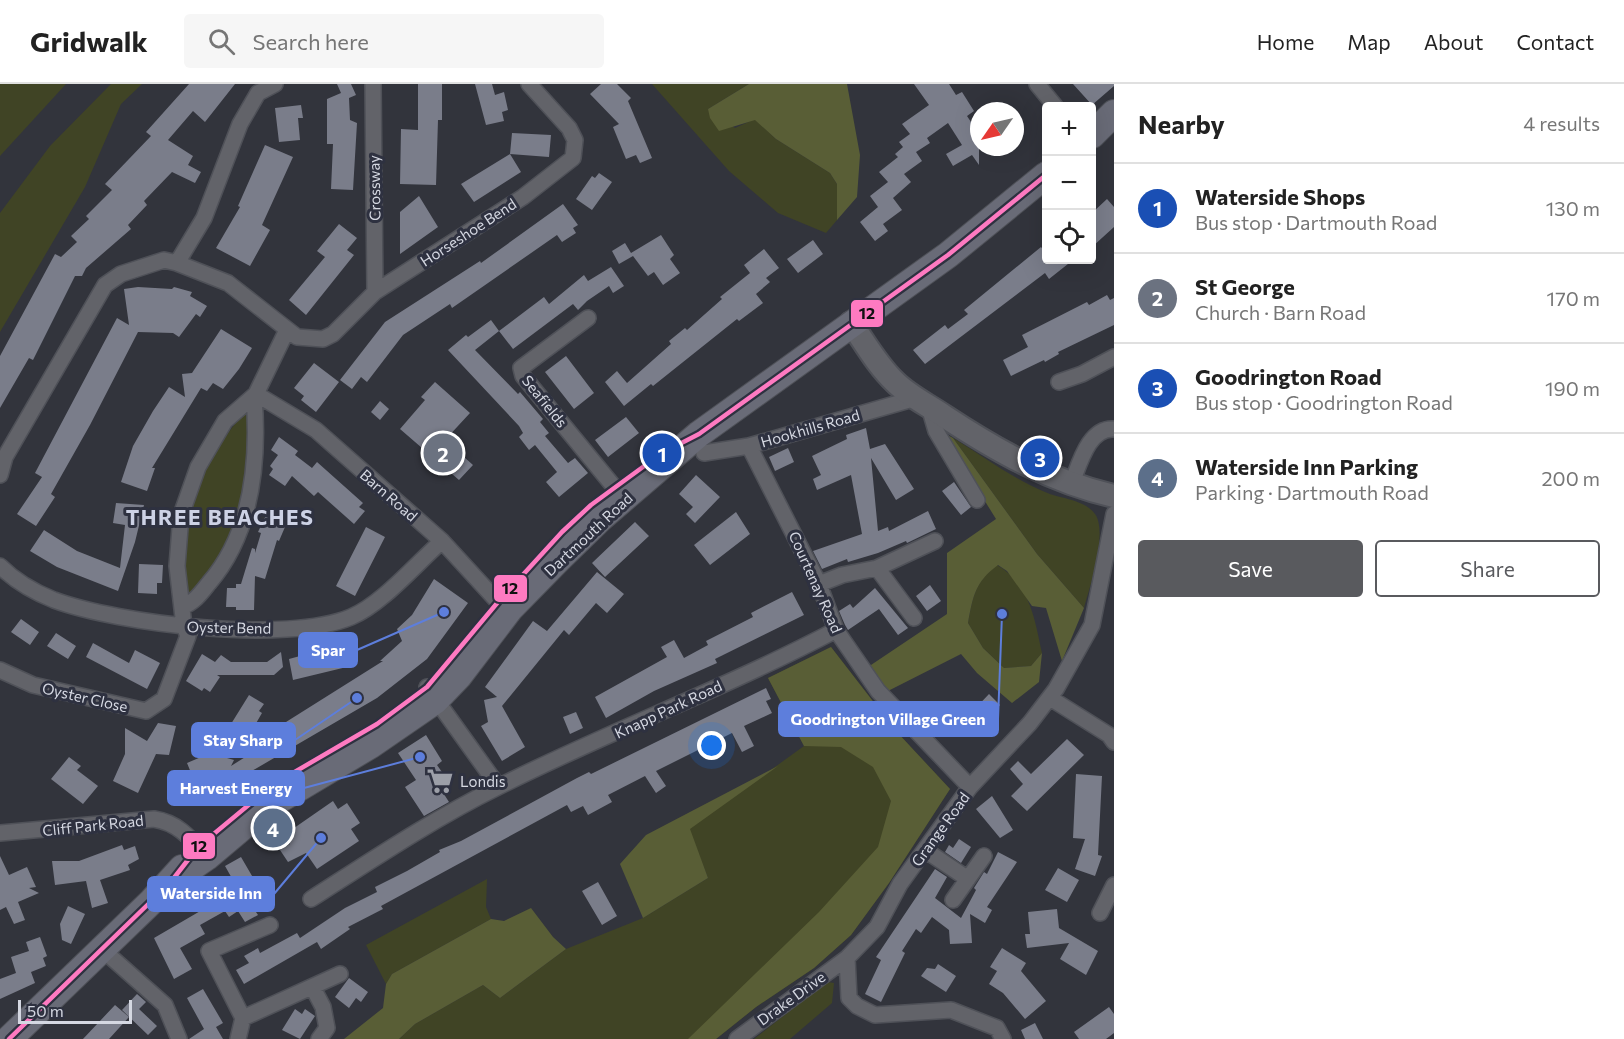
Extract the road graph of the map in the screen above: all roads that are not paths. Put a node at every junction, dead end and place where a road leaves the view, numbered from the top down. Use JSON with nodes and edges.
{"nodes":[{"id":1,"x":275,"y":84,"type":"edge"},
{"id":2,"x":373,"y":84,"type":"edge"},
{"id":3,"x":529,"y":84,"type":"edge"},
{"id":4,"x":1037,"y":84,"type":"edge"},
{"id":5,"x":1051,"y":102,"type":"edge"},
{"id":6,"x":1114,"y":113,"type":"edge"},
{"id":7,"x":1096,"y":131,"type":"edge"},
{"id":8,"x":1042,"y":179,"type":"edge"},
{"id":9,"x":177,"y":262,"type":"junction"},
{"id":10,"x":375,"y":292,"type":"junction"},
{"id":11,"x":588,"y":318,"type":"dead end"},
{"id":12,"x":851,"y":323,"type":"junction"},
{"id":13,"x":287,"y":330,"type":"junction"},
{"id":14,"x":1114,"y":357,"type":"edge"},
{"id":15,"x":1059,"y":382,"type":"dead end"},
{"id":16,"x":255,"y":395,"type":"junction"},
{"id":17,"x":922,"y":403,"type":"junction"},
{"id":18,"x":1114,"y":429,"type":"edge"},
{"id":19,"x":702,"y":443,"type":"junction"},
{"id":20,"x":749,"y":446,"type":"junction"},
{"id":21,"x":0,"y":475,"type":"edge"},
{"id":22,"x":1071,"y":485,"type":"junction"},
{"id":23,"x":620,"y":493,"type":"junction"},
{"id":24,"x":1114,"y":496,"type":"edge"},
{"id":25,"x":977,"y":500,"type":"dead end"},
{"id":26,"x":1114,"y":514,"type":"edge"},
{"id":27,"x":442,"y":541,"type":"junction"},
{"id":28,"x":935,"y":542,"type":"dead end"},
{"id":29,"x":0,"y":566,"type":"edge"},
{"id":30,"x":877,"y":568,"type":"junction"},
{"id":31,"x":819,"y":584,"type":"junction"},
{"id":32,"x":504,"y":606,"type":"junction"},
{"id":33,"x":182,"y":607,"type":"junction"},
{"id":34,"x":914,"y":618,"type":"dead end"},
{"id":35,"x":184,"y":626,"type":"junction"},
{"id":36,"x":836,"y":630,"type":"junction"},
{"id":37,"x":0,"y":670,"type":"edge"},
{"id":38,"x":431,"y":694,"type":"junction"},
{"id":39,"x":1050,"y":698,"type":"junction"},
{"id":40,"x":1114,"y":742,"type":"edge"},
{"id":41,"x":498,"y":786,"type":"junction"},
{"id":42,"x":970,"y":787,"type":"junction"},
{"id":43,"x":0,"y":833,"type":"edge"},
{"id":44,"x":925,"y":850,"type":"junction"},
{"id":45,"x":203,"y":852,"type":"junction"},
{"id":46,"x":984,"y":856,"type":"dead end"},
{"id":47,"x":968,"y":879,"type":"junction"},
{"id":48,"x":1114,"y":885,"type":"edge"},
{"id":49,"x":311,"y":899,"type":"dead end"},
{"id":50,"x":953,"y":900,"type":"dead end"},
{"id":51,"x":1100,"y":913,"type":"dead end"},
{"id":52,"x":270,"y":925,"type":"dead end"},
{"id":53,"x":103,"y":950,"type":"junction"},
{"id":54,"x":847,"y":958,"type":"junction"},
{"id":55,"x":340,"y":974,"type":"dead end"},
{"id":56,"x":313,"y":988,"type":"junction"},
{"id":57,"x":243,"y":1018,"type":"junction"},
{"id":58,"x":9,"y":1039,"type":"edge"},
{"id":59,"x":179,"y":1039,"type":"edge"},
{"id":60,"x":238,"y":1039,"type":"edge"},
{"id":61,"x":319,"y":1039,"type":"edge"},
{"id":62,"x":736,"y":1039,"type":"edge"},
{"id":63,"x":1003,"y":1039,"type":"edge"}],
"edges":[{"from":1,"to":9,"type":"street"},
{"from":2,"to":10,"type":"street","name":"Crossway"},
{"from":3,"to":10,"type":"street","name":"Horseshoe Bend"},
{"from":4,"to":5,"type":"street"},
{"from":6,"to":7,"type":"main road"},
{"from":8,"to":12,"type":"main road","name":"Dartmouth Road"},
{"from":9,"to":13,"type":"street"},
{"from":9,"to":21,"type":"street"},
{"from":10,"to":13,"type":"street","name":"Horseshoe Bend"},
{"from":11,"to":23,"type":"street","name":"Seafields"},
{"from":12,"to":17,"type":"street"},
{"from":12,"to":19,"type":"main road","name":"Dartmouth Road"},
{"from":13,"to":16,"type":"street"},
{"from":14,"to":15,"type":"street"},
{"from":16,"to":27,"type":"street","name":"Barn Road"},
{"from":16,"to":33,"type":"street"},
{"from":16,"to":33,"type":"street","name":"Oyster Close"},
{"from":17,"to":20,"type":"street","name":"Hookhills Road"},
{"from":17,"to":22,"type":"street"},
{"from":17,"to":25,"type":"street"},
{"from":18,"to":22,"type":"street"},
{"from":19,"to":20,"type":"street","name":"Hookhills Road"},
{"from":19,"to":23,"type":"main road","name":"Dartmouth Road"},
{"from":20,"to":31,"type":"street","name":"Courtenay Road"},
{"from":22,"to":24,"type":"street"},
{"from":23,"to":32,"type":"main road","name":"Dartmouth Road"},
{"from":26,"to":39,"type":"street","name":"Grange Road"},
{"from":27,"to":32,"type":"street","name":"Barn Road"},
{"from":27,"to":35,"type":"street","name":"Oyster Bend"},
{"from":28,"to":30,"type":"street"},
{"from":29,"to":35,"type":"street","name":"Oyster Bend"},
{"from":30,"to":31,"type":"street"},
{"from":30,"to":34,"type":"street"},
{"from":31,"to":36,"type":"street","name":"Courtenay Road"},
{"from":32,"to":38,"type":"main road","name":"Dartmouth Road"},
{"from":33,"to":35,"type":"street","name":"Oyster Close"},
{"from":35,"to":37,"type":"street","name":"Oyster Close"},
{"from":36,"to":41,"type":"street","name":"Knapp Park Road"},
{"from":36,"to":42,"type":"street","name":"Courtenay Road"},
{"from":38,"to":41,"type":"street"},
{"from":38,"to":45,"type":"main road","name":"Dartmouth Road"},
{"from":39,"to":40,"type":"street"},
{"from":39,"to":42,"type":"street","name":"Grange Road"},
{"from":41,"to":49,"type":"street","name":"Knapp Park Road"},
{"from":42,"to":44,"type":"street","name":"Grange Road"},
{"from":43,"to":45,"type":"street","name":"Cliff Park Road"},
{"from":44,"to":47,"type":"street"},
{"from":44,"to":54,"type":"street","name":"Grange Road"},
{"from":45,"to":53,"type":"main road","name":"Dartmouth Road"},
{"from":46,"to":47,"type":"street"},
{"from":47,"to":50,"type":"street"},
{"from":48,"to":51,"type":"street"},
{"from":52,"to":57,"type":"street"},
{"from":53,"to":58,"type":"main road","name":"Dartmouth Road"},
{"from":53,"to":59,"type":"street"},
{"from":54,"to":62,"type":"street","name":"Drake Drive"},
{"from":54,"to":63,"type":"street"},
{"from":55,"to":56,"type":"street"},
{"from":56,"to":57,"type":"street"},
{"from":56,"to":61,"type":"street"},
{"from":57,"to":60,"type":"street"}]}
